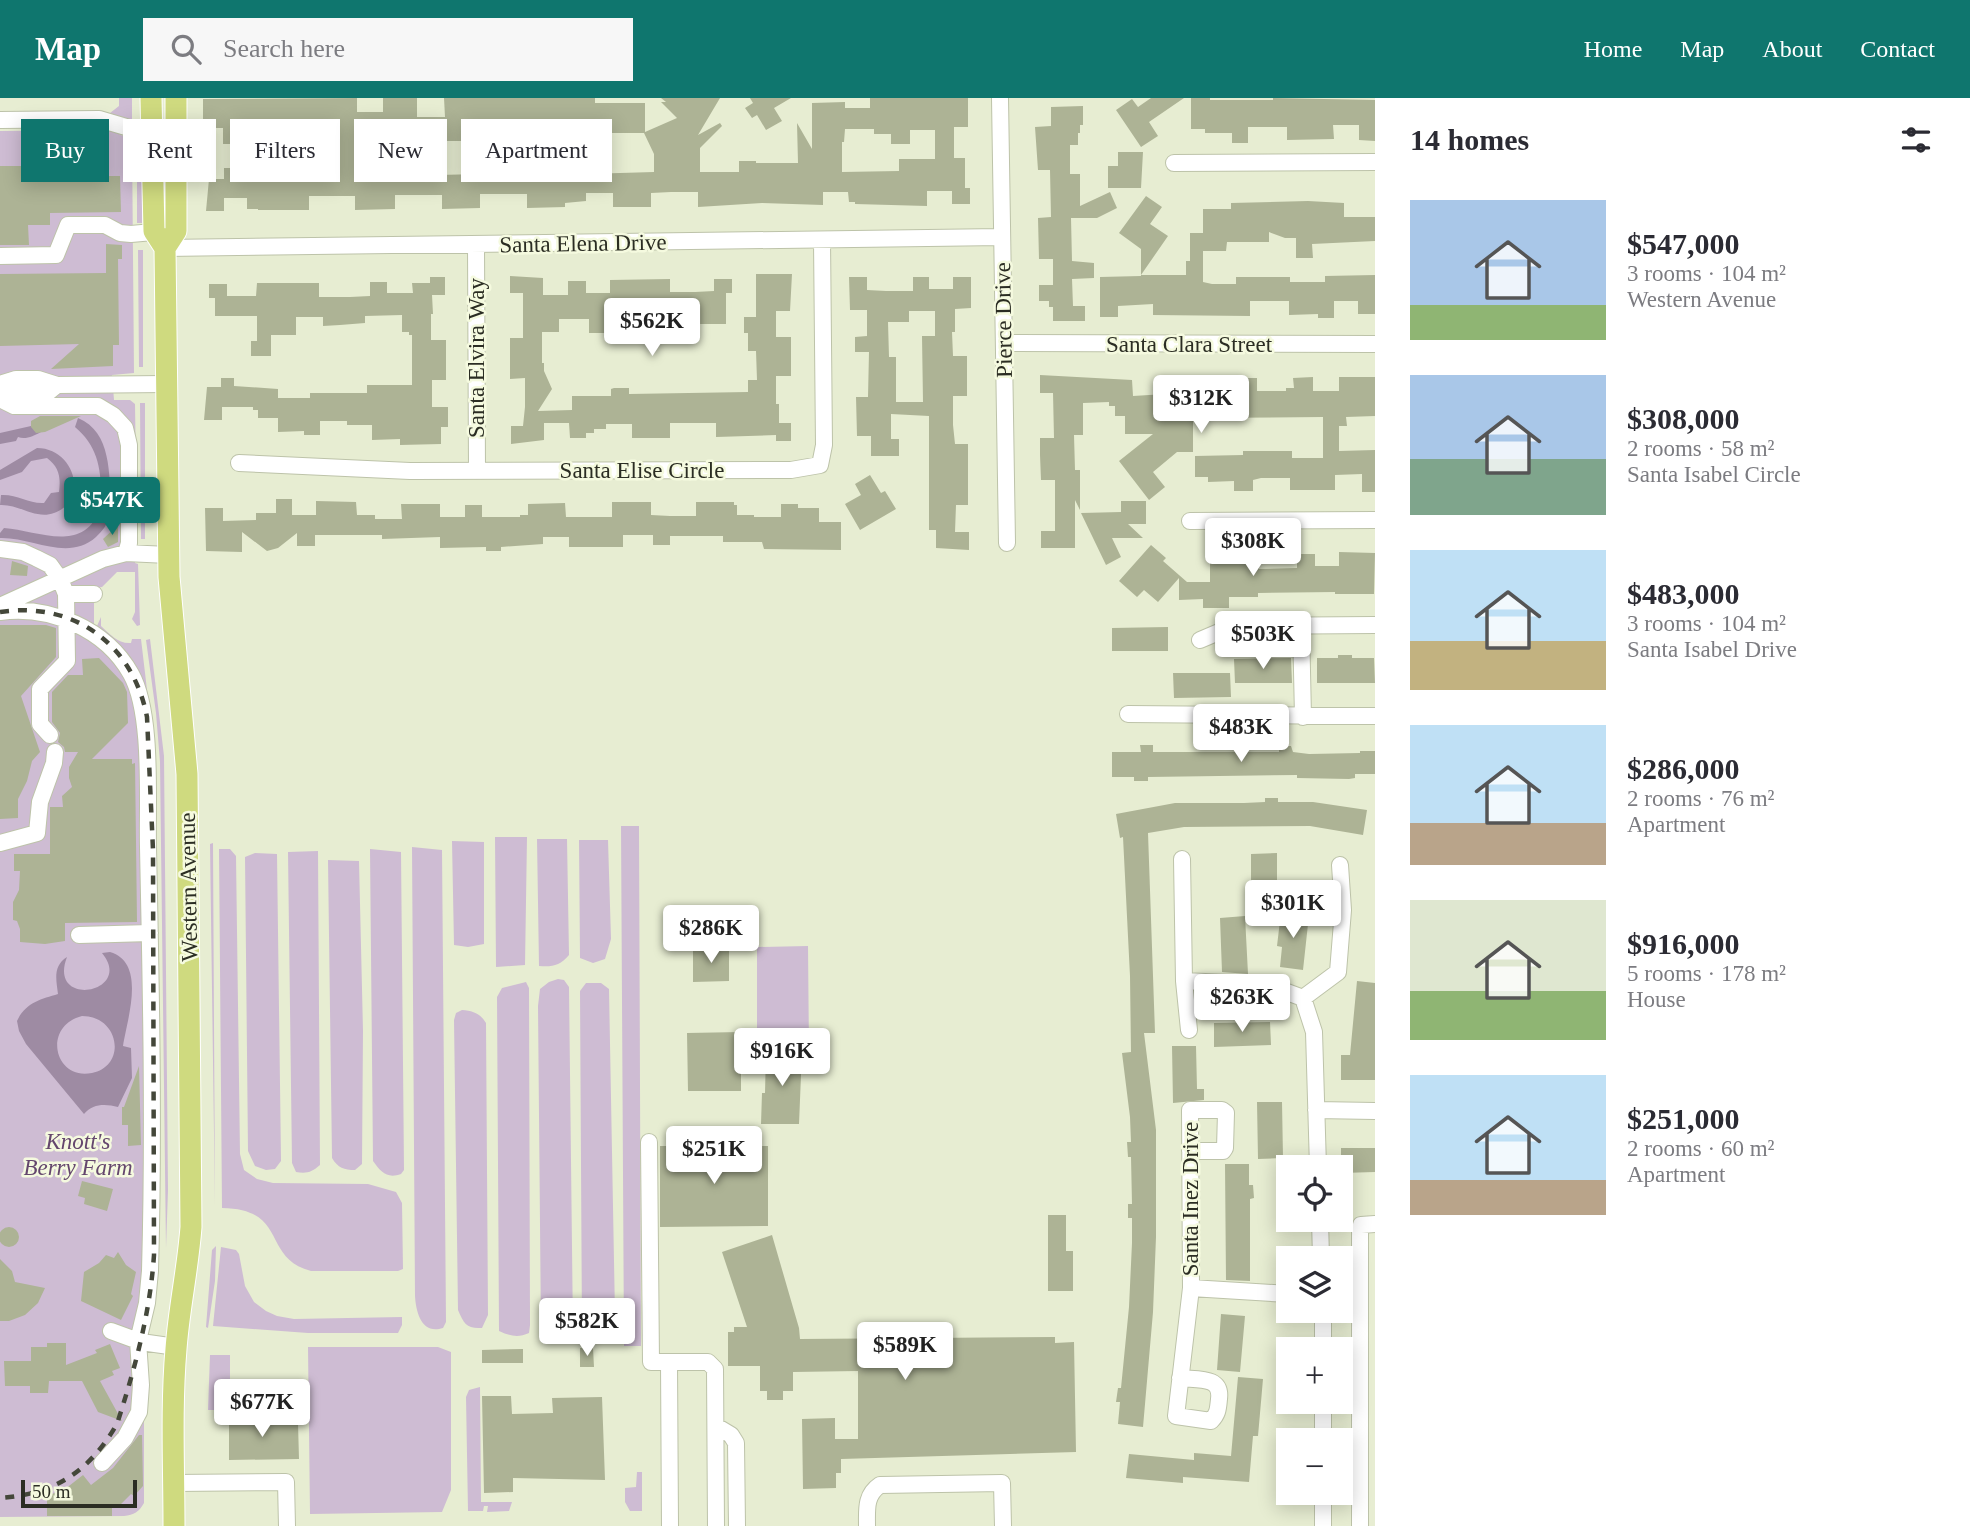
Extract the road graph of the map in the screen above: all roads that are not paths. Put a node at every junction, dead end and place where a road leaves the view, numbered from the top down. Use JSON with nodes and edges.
{"nodes":[{"id":1,"x":151,"y":98,"type":"edge"},
{"id":2,"x":176,"y":98,"type":"edge"},
{"id":3,"x":1000,"y":98,"type":"edge"},
{"id":4,"x":151,"y":119,"type":"edge"},
{"id":5,"x":0,"y":120,"type":"edge"},
{"id":6,"x":123,"y":127,"type":"edge"},
{"id":7,"x":1375,"y":162,"type":"edge"},
{"id":8,"x":1174,"y":163,"type":"dead end"},
{"id":9,"x":157,"y":182,"type":"edge"},
{"id":10,"x":165,"y":236,"type":"junction"},
{"id":11,"x":1001,"y":237,"type":"junction"},
{"id":12,"x":822,"y":240,"type":"junction"},
{"id":13,"x":476,"y":244,"type":"junction"},
{"id":14,"x":0,"y":257,"type":"edge"},
{"id":15,"x":1004,"y":343,"type":"junction"},
{"id":16,"x":1375,"y":344,"type":"edge"},
{"id":17,"x":2,"y":384,"type":"edge"},
{"id":18,"x":166,"y":384,"type":"junction"},
{"id":19,"x":239,"y":463,"type":"dead end"},
{"id":20,"x":477,"y":471,"type":"junction"},
{"id":21,"x":1190,"y":520,"type":"dead end"},
{"id":22,"x":1375,"y":520,"type":"edge"},
{"id":23,"x":1007,"y":543,"type":"dead end"},
{"id":24,"x":0,"y":549,"type":"edge"},
{"id":25,"x":126,"y":553,"type":"junction"},
{"id":26,"x":168,"y":555,"type":"junction"},
{"id":27,"x":60,"y":579,"type":"junction"},
{"id":28,"x":66,"y":594,"type":"junction"},
{"id":29,"x":94,"y":594,"type":"dead end"},
{"id":30,"x":0,"y":606,"type":"edge"},
{"id":31,"x":0,"y":612,"type":"edge"},
{"id":32,"x":67,"y":625,"type":"junction"},
{"id":33,"x":1301,"y":625,"type":"junction"},
{"id":34,"x":1375,"y":625,"type":"edge"},
{"id":35,"x":1200,"y":640,"type":"dead end"},
{"id":36,"x":1128,"y":714,"type":"dead end"},
{"id":37,"x":1375,"y":716,"type":"edge"},
{"id":38,"x":1303,"y":717,"type":"junction"},
{"id":39,"x":50,"y":735,"type":"dead end"},
{"id":40,"x":55,"y":752,"type":"dead end"},
{"id":41,"x":0,"y":843,"type":"edge"},
{"id":42,"x":1182,"y":859,"type":"dead end"},
{"id":43,"x":1339,"y":865,"type":"dead end"},
{"id":44,"x":150,"y":933,"type":"junction"},
{"id":45,"x":79,"y":935,"type":"dead end"},
{"id":46,"x":1184,"y":981,"type":"junction"},
{"id":47,"x":1303,"y":998,"type":"junction"},
{"id":48,"x":1189,"y":1030,"type":"dead end"},
{"id":49,"x":1316,"y":1110,"type":"junction"},
{"id":50,"x":1375,"y":1111,"type":"edge"},
{"id":51,"x":649,"y":1142,"type":"dead end"},
{"id":52,"x":1190,"y":1152,"type":"junction"},
{"id":53,"x":1318,"y":1155,"type":"edge"},
{"id":54,"x":1375,"y":1224,"type":"edge"},
{"id":55,"x":1368,"y":1270,"type":"edge"},
{"id":56,"x":1191,"y":1288,"type":"junction"},
{"id":57,"x":1276,"y":1293,"type":"edge"},
{"id":58,"x":1368,"y":1314,"type":"edge"},
{"id":59,"x":111,"y":1331,"type":"dead end"},
{"id":60,"x":138,"y":1341,"type":"junction"},
{"id":61,"x":176,"y":1347,"type":"junction"},
{"id":62,"x":669,"y":1362,"type":"junction"},
{"id":63,"x":1180,"y":1378,"type":"junction"},
{"id":64,"x":716,"y":1426,"type":"junction"},
{"id":65,"x":102,"y":1463,"type":"dead end"},
{"id":66,"x":174,"y":1483,"type":"junction"},
{"id":67,"x":1323,"y":1505,"type":"edge"},
{"id":68,"x":174,"y":1526,"type":"edge"},
{"id":69,"x":287,"y":1526,"type":"edge"},
{"id":70,"x":670,"y":1526,"type":"edge"},
{"id":71,"x":716,"y":1526,"type":"edge"},
{"id":72,"x":737,"y":1526,"type":"edge"},
{"id":73,"x":867,"y":1526,"type":"edge"},
{"id":74,"x":1003,"y":1526,"type":"edge"},
{"id":75,"x":1323,"y":1526,"type":"edge"},
{"id":76,"x":1360,"y":1526,"type":"edge"}],
"edges":[{"from":1,"to":4,"type":"main road","name":"Western Avenue"},
{"from":2,"to":10,"type":"main road","name":"Western Avenue"},
{"from":3,"to":11,"type":"street","name":"Pierce Drive"},
{"from":5,"to":6,"type":"street"},
{"from":7,"to":8,"type":"street"},
{"from":9,"to":10,"type":"main road","name":"Western Avenue"},
{"from":10,"to":13,"type":"street","name":"Santa Elena Drive"},
{"from":10,"to":14,"type":"street","name":"Santa Elena Drive"},
{"from":10,"to":18,"type":"main road","name":"Western Avenue"},
{"from":11,"to":12,"type":"street","name":"Santa Elena Drive"},
{"from":11,"to":15,"type":"street","name":"Pierce Drive"},
{"from":12,"to":13,"type":"street","name":"Santa Elena Drive"},
{"from":12,"to":20,"type":"street","name":"Santa Elise Circle"},
{"from":13,"to":20,"type":"street","name":"Santa Elvira Way"},
{"from":15,"to":16,"type":"street","name":"Santa Clara Street"},
{"from":15,"to":23,"type":"street","name":"Pierce Drive"},
{"from":17,"to":18,"type":"street"},
{"from":17,"to":25,"type":"street"},
{"from":18,"to":26,"type":"main road","name":"Western Avenue"},
{"from":19,"to":20,"type":"street","name":"Santa Elise Circle"},
{"from":21,"to":22,"type":"street"},
{"from":24,"to":27,"type":"street"},
{"from":25,"to":26,"type":"street"},
{"from":25,"to":27,"type":"street"},
{"from":26,"to":61,"type":"main road","name":"Western Avenue"},
{"from":27,"to":28,"type":"street"},
{"from":27,"to":30,"type":"street"},
{"from":28,"to":29,"type":"street"},
{"from":28,"to":32,"type":"street"},
{"from":31,"to":32,"type":"street"},
{"from":32,"to":39,"type":"street"},
{"from":32,"to":44,"type":"street"},
{"from":33,"to":34,"type":"street"},
{"from":33,"to":35,"type":"street"},
{"from":33,"to":38,"type":"street"},
{"from":36,"to":38,"type":"street"},
{"from":37,"to":38,"type":"street"},
{"from":40,"to":41,"type":"street"},
{"from":42,"to":46,"type":"street"},
{"from":43,"to":47,"type":"street"},
{"from":44,"to":45,"type":"street"},
{"from":44,"to":60,"type":"street"},
{"from":46,"to":47,"type":"street"},
{"from":46,"to":48,"type":"street"},
{"from":47,"to":49,"type":"street"},
{"from":49,"to":50,"type":"street"},
{"from":49,"to":53,"type":"street"},
{"from":51,"to":62,"type":"street"},
{"from":52,"to":52,"type":"street","name":"Santa Inez Drive"},
{"from":52,"to":56,"type":"street","name":"Santa Inez Drive"},
{"from":54,"to":55,"type":"street"},
{"from":55,"to":58,"type":"street"},
{"from":56,"to":57,"type":"street","name":"Santa Inez Drive"},
{"from":56,"to":63,"type":"street","name":"Santa Inez Drive"},
{"from":58,"to":76,"type":"street"},
{"from":59,"to":60,"type":"street"},
{"from":60,"to":61,"type":"street"},
{"from":60,"to":65,"type":"street"},
{"from":61,"to":66,"type":"main road","name":"Western Avenue"},
{"from":62,"to":64,"type":"street"},
{"from":62,"to":70,"type":"street"},
{"from":63,"to":63,"type":"street","name":"Santa Inez Drive"},
{"from":64,"to":71,"type":"street"},
{"from":64,"to":72,"type":"street"},
{"from":66,"to":68,"type":"main road","name":"Western Avenue"},
{"from":66,"to":69,"type":"street"},
{"from":67,"to":75,"type":"street"},
{"from":73,"to":74,"type":"street"}]}
